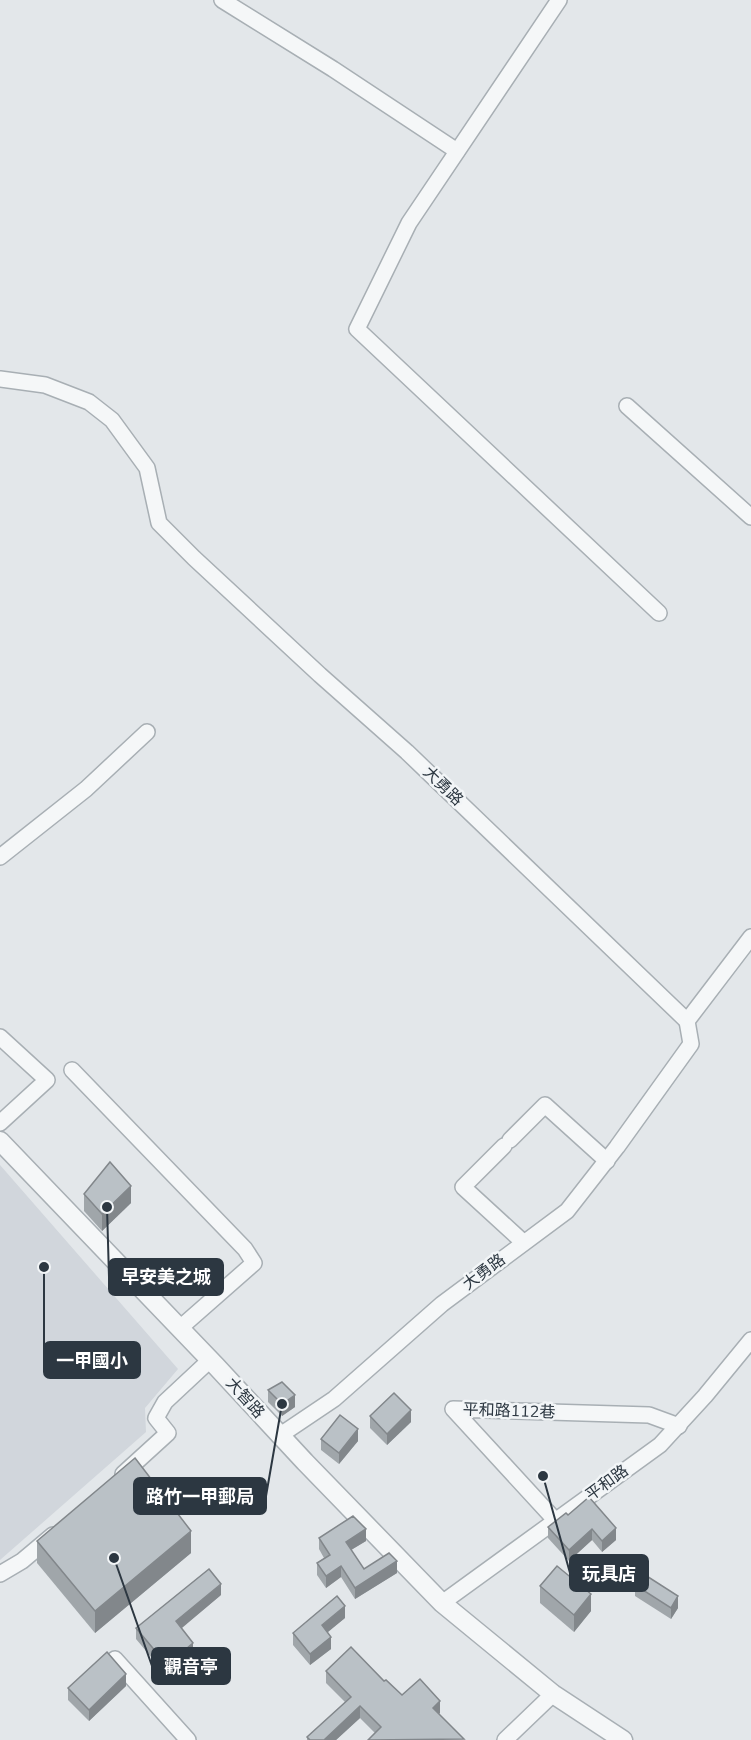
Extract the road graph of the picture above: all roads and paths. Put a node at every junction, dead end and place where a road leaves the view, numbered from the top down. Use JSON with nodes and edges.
{"nodes":[{"id":1,"x":222,"y":0,"type":"edge"},
{"id":2,"x":559,"y":0,"type":"edge"},
{"id":3,"x":457,"y":151,"type":"junction"},
{"id":4,"x":0,"y":380,"type":"edge"},
{"id":5,"x":627,"y":406,"type":"dead end"},
{"id":6,"x":751,"y":517,"type":"edge"},
{"id":7,"x":659,"y":613,"type":"dead end"},
{"id":8,"x":147,"y":732,"type":"dead end"},
{"id":9,"x":0,"y":857,"type":"edge"},
{"id":10,"x":751,"y":937,"type":"edge"},
{"id":11,"x":687,"y":1021,"type":"junction"},
{"id":12,"x":0,"y":1037,"type":"edge"},
{"id":13,"x":72,"y":1070,"type":"dead end"},
{"id":14,"x":0,"y":1123,"type":"edge"},
{"id":15,"x":0,"y":1141,"type":"edge"},
{"id":16,"x":606,"y":1161,"type":"junction"},
{"id":17,"x":523,"y":1242,"type":"junction"},
{"id":18,"x":180,"y":1328,"type":"junction"},
{"id":19,"x":751,"y":1340,"type":"edge"},
{"id":20,"x":210,"y":1360,"type":"junction"},
{"id":21,"x":679,"y":1426,"type":"junction"},
{"id":22,"x":279,"y":1436,"type":"junction"},
{"id":23,"x":108,"y":1487,"type":"edge"},
{"id":24,"x":556,"y":1521,"type":"junction"},
{"id":25,"x":66,"y":1525,"type":"edge"},
{"id":26,"x":0,"y":1575,"type":"edge"},
{"id":27,"x":442,"y":1603,"type":"junction"},
{"id":28,"x":115,"y":1659,"type":"edge"},
{"id":29,"x":553,"y":1694,"type":"junction"},
{"id":30,"x":188,"y":1740,"type":"edge"},
{"id":31,"x":505,"y":1740,"type":"edge"},
{"id":32,"x":623,"y":1740,"type":"edge"}],
"edges":[{"from":1,"to":3,"type":"street"},
{"from":2,"to":3,"type":"street"},
{"from":3,"to":7,"type":"street"},
{"from":4,"to":11,"type":"street","name":"大勇路"},
{"from":5,"to":6,"type":"street"},
{"from":8,"to":9,"type":"street"},
{"from":10,"to":11,"type":"street"},
{"from":11,"to":16,"type":"street","name":"大勇路"},
{"from":12,"to":14,"type":"street"},
{"from":13,"to":18,"type":"street"},
{"from":15,"to":18,"type":"street","name":"大智路"},
{"from":16,"to":17,"type":"street","name":"大勇路"},
{"from":16,"to":17,"type":"street"},
{"from":17,"to":22,"type":"street","name":"大勇路"},
{"from":18,"to":20,"type":"street","name":"大智路"},
{"from":19,"to":21,"type":"street","name":"平和路"},
{"from":20,"to":22,"type":"street","name":"大智路"},
{"from":20,"to":23,"type":"street"},
{"from":21,"to":24,"type":"street","name":"平和路"},
{"from":21,"to":24,"type":"street","name":"平和路112巷"},
{"from":22,"to":27,"type":"street","name":"大智路"},
{"from":24,"to":27,"type":"street","name":"平和路"},
{"from":25,"to":26,"type":"street"},
{"from":27,"to":29,"type":"street","name":"大智路"},
{"from":28,"to":30,"type":"street"},
{"from":29,"to":31,"type":"street"},
{"from":29,"to":32,"type":"street","name":"大智路"}]}
